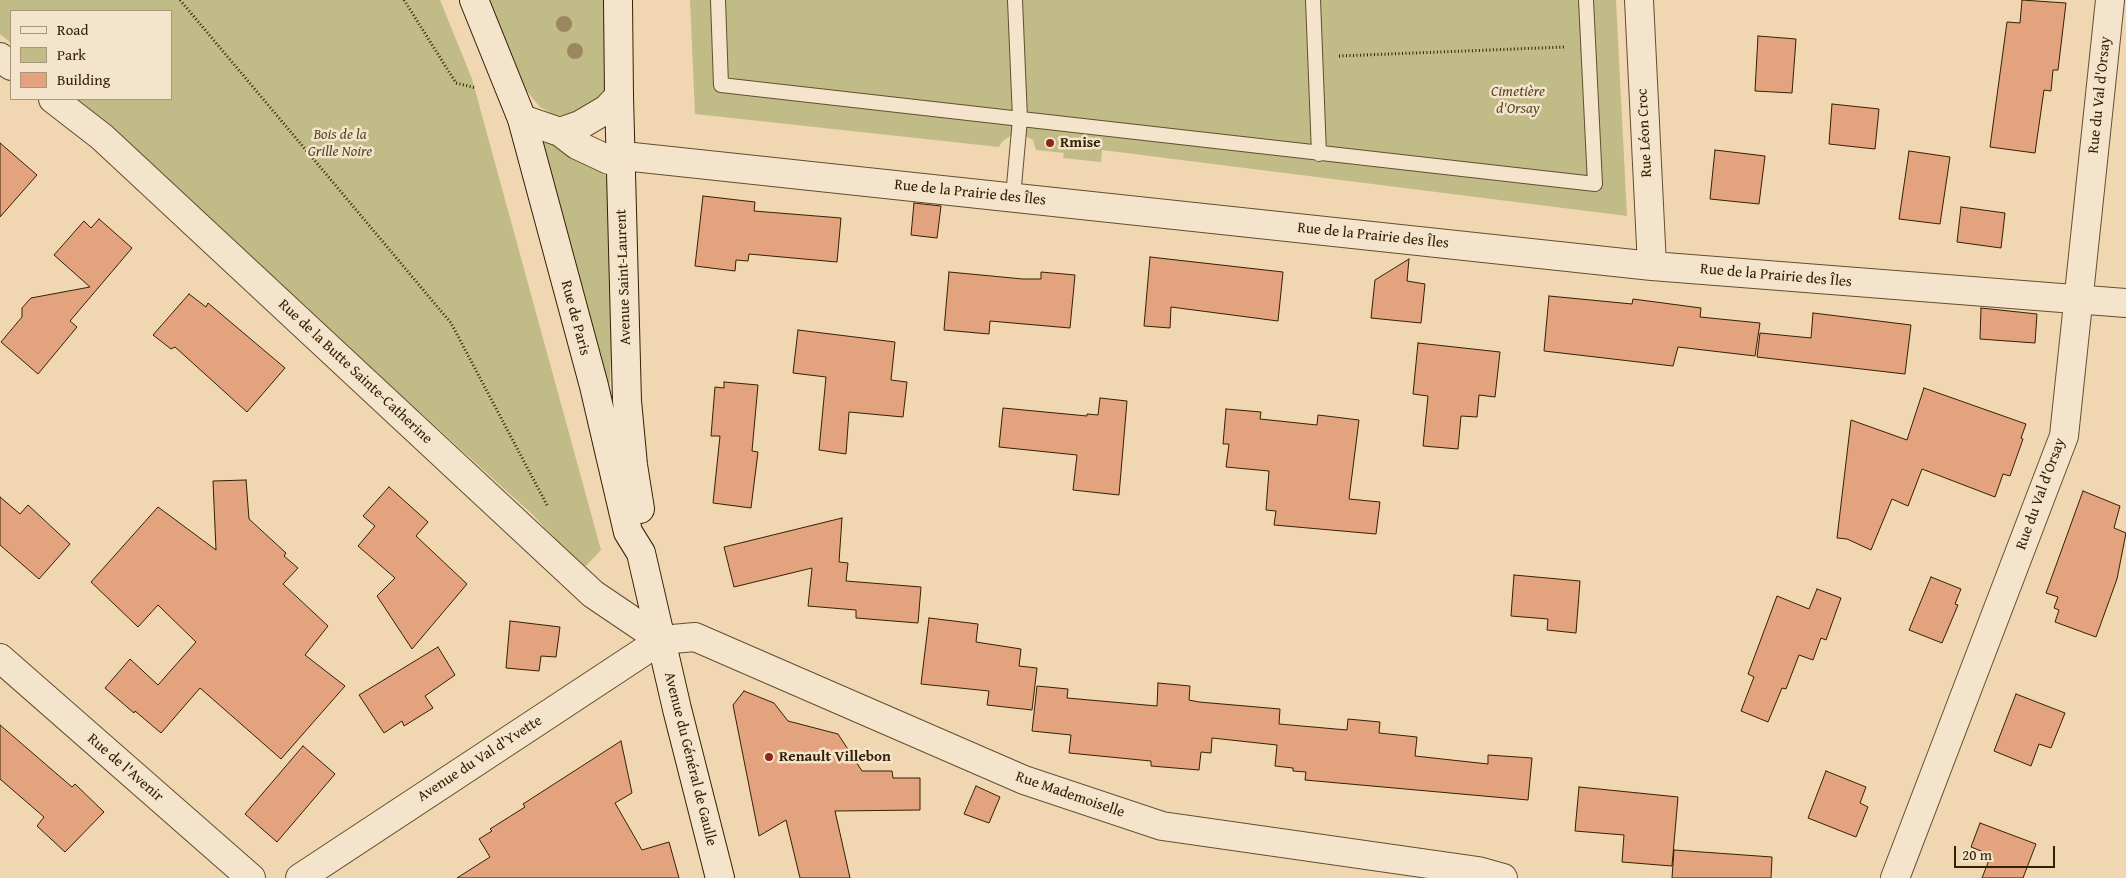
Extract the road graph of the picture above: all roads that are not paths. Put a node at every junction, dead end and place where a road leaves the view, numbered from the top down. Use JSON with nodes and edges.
{"nodes":[{"id":1,"x":474,"y":0,"type":"edge"},
{"id":2,"x":618,"y":0,"type":"edge"},
{"id":3,"x":718,"y":0,"type":"edge"},
{"id":4,"x":1015,"y":0,"type":"edge"},
{"id":5,"x":1313,"y":0,"type":"edge"},
{"id":6,"x":1586,"y":0,"type":"edge"},
{"id":7,"x":1639,"y":0,"type":"edge"},
{"id":8,"x":2110,"y":0,"type":"edge"},
{"id":9,"x":0,"y":57,"type":"edge"},
{"id":10,"x":10,"y":65,"type":"edge"},
{"id":11,"x":619,"y":96,"type":"junction"},
{"id":12,"x":54,"y":100,"type":"edge"},
{"id":13,"x":522,"y":119,"type":"junction"},
{"id":14,"x":1020,"y":119,"type":"junction"},
{"id":15,"x":560,"y":132,"type":"junction"},
{"id":16,"x":1319,"y":154,"type":"junction"},
{"id":17,"x":620,"y":159,"type":"junction"},
{"id":18,"x":1013,"y":197,"type":"junction"},
{"id":19,"x":1652,"y":266,"type":"junction"},
{"id":20,"x":2077,"y":300,"type":"junction"},
{"id":21,"x":2126,"y":303,"type":"edge"},
{"id":22,"x":641,"y":553,"type":"junction"},
{"id":23,"x":661,"y":640,"type":"junction"},
{"id":24,"x":0,"y":658,"type":"edge"},
{"id":25,"x":251,"y":878,"type":"edge"},
{"id":26,"x":300,"y":878,"type":"edge"},
{"id":27,"x":720,"y":878,"type":"edge"},
{"id":28,"x":1503,"y":878,"type":"edge"},
{"id":29,"x":1895,"y":878,"type":"edge"}],
"edges":[{"from":1,"to":13,"type":"street","name":"Rue de Paris"},
{"from":2,"to":11,"type":"street","name":"Avenue Saint-Laurent"},
{"from":3,"to":14,"type":"lane"},
{"from":4,"to":14,"type":"lane"},
{"from":5,"to":16,"type":"lane"},
{"from":6,"to":16,"type":"lane"},
{"from":7,"to":19,"type":"street","name":"Rue Léon Croc"},
{"from":8,"to":20,"type":"street","name":"Rue du Val d'Orsay"},
{"from":9,"to":10,"type":"street"},
{"from":11,"to":15,"type":"street"},
{"from":11,"to":17,"type":"street","name":"Avenue Saint-Laurent"},
{"from":12,"to":23,"type":"street","name":"Rue de la Butte Sainte-Catherine"},
{"from":13,"to":15,"type":"street","name":"Rue de la Prairie des Îles"},
{"from":13,"to":22,"type":"street","name":"Rue de Paris"},
{"from":14,"to":16,"type":"lane"},
{"from":14,"to":18,"type":"lane"},
{"from":15,"to":17,"type":"street","name":"Rue de la Prairie des Îles"},
{"from":17,"to":18,"type":"street","name":"Rue de la Prairie des Îles"},
{"from":17,"to":22,"type":"street","name":"Avenue Saint-Laurent"},
{"from":18,"to":19,"type":"street","name":"Rue de la Prairie des Îles"},
{"from":19,"to":20,"type":"street","name":"Rue de la Prairie des Îles"},
{"from":20,"to":21,"type":"street","name":"Rue de la Prairie des Îles"},
{"from":20,"to":29,"type":"street","name":"Rue du Val d'Orsay"},
{"from":22,"to":23,"type":"street","name":"Rue de Paris"},
{"from":23,"to":26,"type":"street","name":"Avenue du Val d'Yvette"},
{"from":23,"to":27,"type":"street","name":"Avenue du Général de Gaulle"},
{"from":23,"to":28,"type":"street","name":"Rue Mademoiselle"},
{"from":24,"to":25,"type":"street","name":"Rue de l'Avenir"}]}
